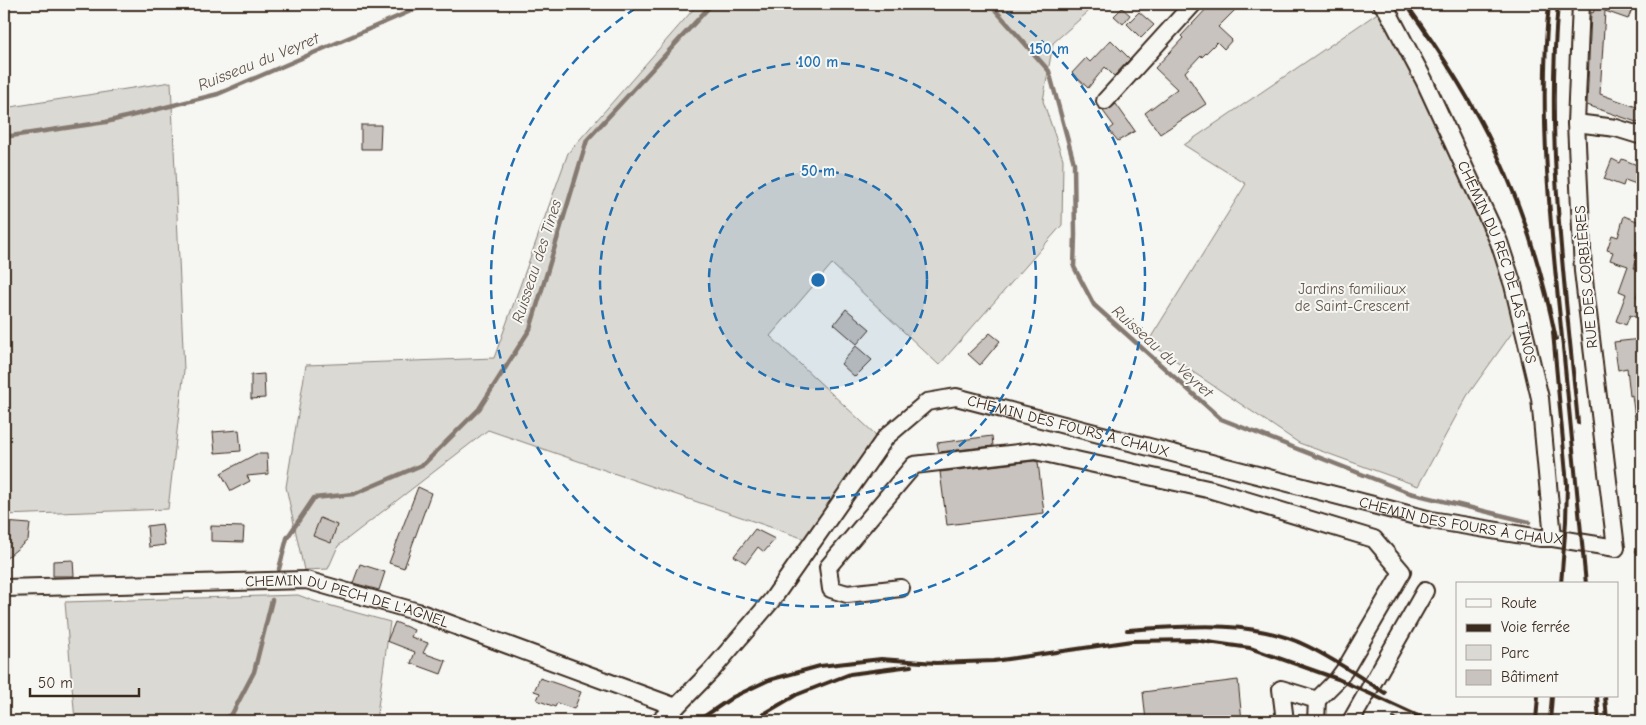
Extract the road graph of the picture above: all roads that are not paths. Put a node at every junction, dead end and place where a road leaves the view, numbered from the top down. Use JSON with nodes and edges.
{"nodes":[{"id":1,"x":1193,"y":4,"type":"edge"},
{"id":2,"x":1382,"y":4,"type":"edge"},
{"id":3,"x":1581,"y":4,"type":"edge"},
{"id":4,"x":1105,"y":101,"type":"dead end"},
{"id":5,"x":1576,"y":123,"type":"junction"},
{"id":6,"x":1642,"y":136,"type":"edge"},
{"id":7,"x":1553,"y":538,"type":"junction"},
{"id":8,"x":1616,"y":548,"type":"joint"},
{"id":9,"x":4,"y":588,"type":"edge"},
{"id":10,"x":901,"y":588,"type":"dead end"},
{"id":11,"x":1425,"y":591,"type":"dead end"},
{"id":12,"x":1317,"y":700,"type":"junction"},
{"id":13,"x":676,"y":708,"type":"junction"},
{"id":14,"x":659,"y":721,"type":"edge"},
{"id":15,"x":1285,"y":721,"type":"edge"},
{"id":16,"x":1316,"y":721,"type":"edge"},
{"id":17,"x":1352,"y":721,"type":"edge"}],
"edges":[{"from":1,"to":4,"type":"street"},
{"from":2,"to":7,"type":"street","name":"CHEMIN DU REC DE LAS TINOS"},
{"from":3,"to":5,"type":"street","name":"RUE DES CORBIÈRES"},
{"from":5,"to":6,"type":"street"},
{"from":5,"to":8,"type":"street","name":"RUE DES CORBIÈRES"},
{"from":7,"to":8,"type":"street","name":"CHEMIN DES FOURS À CHAUX"},
{"from":7,"to":13,"type":"street","name":"CHEMIN DES FOURS À CHAUX"},
{"from":9,"to":13,"type":"street","name":"CHEMIN DU PECH DE L'AGNEL"},
{"from":10,"to":12,"type":"street"},
{"from":11,"to":17,"type":"street"},
{"from":12,"to":15,"type":"street"},
{"from":12,"to":16,"type":"street"},
{"from":13,"to":14,"type":"street","name":"CHEMIN DES FOURS À CHAUX"}]}
